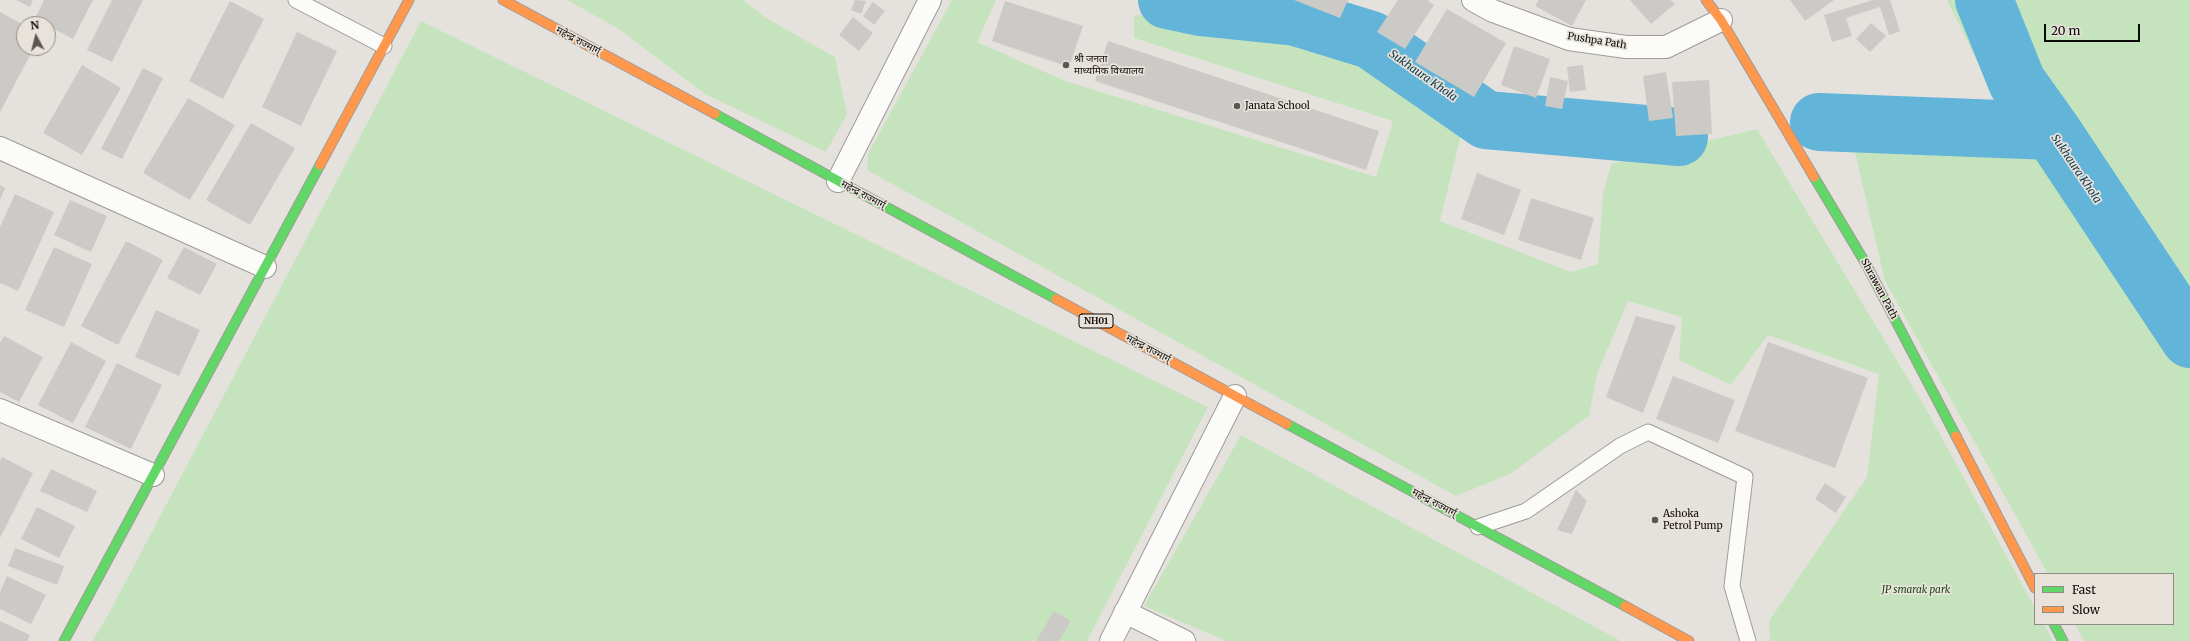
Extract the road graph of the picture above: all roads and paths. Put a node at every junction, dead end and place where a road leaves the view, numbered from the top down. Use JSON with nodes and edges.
{"nodes":[{"id":1,"x":296,"y":0,"type":"edge"},
{"id":2,"x":409,"y":0,"type":"edge"},
{"id":3,"x":503,"y":0,"type":"edge"},
{"id":4,"x":930,"y":0,"type":"edge"},
{"id":5,"x":1473,"y":0,"type":"edge"},
{"id":6,"x":1706,"y":0,"type":"edge"},
{"id":7,"x":1721,"y":20,"type":"junction"},
{"id":8,"x":384,"y":46,"type":"junction"},
{"id":9,"x":0,"y":148,"type":"edge"},
{"id":10,"x":838,"y":181,"type":"junction"},
{"id":11,"x":266,"y":267,"type":"junction"},
{"id":12,"x":1235,"y":396,"type":"junction"},
{"id":13,"x":0,"y":410,"type":"edge"},
{"id":14,"x":153,"y":475,"type":"junction"},
{"id":15,"x":1478,"y":527,"type":"junction"},
{"id":16,"x":2034,"y":586,"type":"edge"},
{"id":17,"x":1125,"y":612,"type":"junction"},
{"id":18,"x":2054,"y":625,"type":"edge"},
{"id":19,"x":64,"y":641,"type":"edge"},
{"id":20,"x":1111,"y":641,"type":"edge"},
{"id":21,"x":1184,"y":641,"type":"edge"},
{"id":22,"x":1689,"y":641,"type":"edge"},
{"id":23,"x":1748,"y":641,"type":"edge"},
{"id":24,"x":2062,"y":641,"type":"edge"}],
"edges":[{"from":1,"to":8,"type":"lane"},
{"from":2,"to":8,"type":"main road"},
{"from":3,"to":10,"type":"main road","name":"महेन्द्र राज्मार्ग्","number":"NH01"},
{"from":4,"to":10,"type":"street"},
{"from":5,"to":7,"type":"street","name":"Pushpa Path"},
{"from":6,"to":7,"type":"main road","name":"Shrawan Path"},
{"from":7,"to":16,"type":"main road","name":"Shrawan Path"},
{"from":8,"to":11,"type":"main road"},
{"from":9,"to":11,"type":"street"},
{"from":10,"to":12,"type":"main road","name":"महेन्द्र राज्मार्ग्","number":"NH01"},
{"from":11,"to":14,"type":"main road"},
{"from":12,"to":15,"type":"main road","name":"महेन्द्र राज्मार्ग्","number":"NH01"},
{"from":12,"to":17,"type":"street"},
{"from":13,"to":14,"type":"street"},
{"from":14,"to":19,"type":"main road"},
{"from":15,"to":22,"type":"main road","name":"महेन्द्र राज्मार्ग्","number":"NH01"},
{"from":15,"to":23,"type":"lane"},
{"from":17,"to":20,"type":"street"},
{"from":17,"to":21,"type":"street"},
{"from":18,"to":24,"type":"main road"}]}
